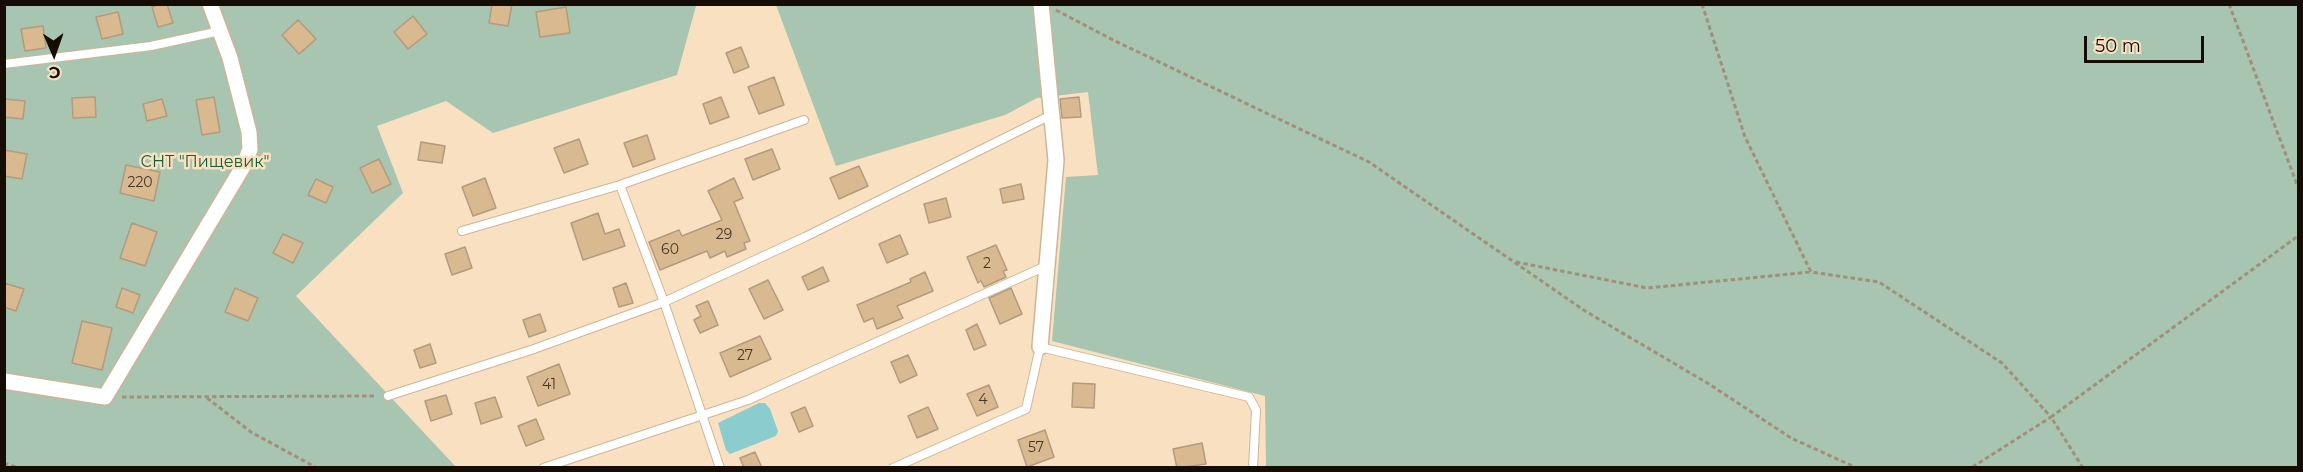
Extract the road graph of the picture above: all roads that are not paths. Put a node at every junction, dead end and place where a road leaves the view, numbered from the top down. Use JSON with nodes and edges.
{"nodes":[{"id":1,"x":210,"y":4,"type":"edge"},
{"id":2,"x":1041,"y":4,"type":"edge"},
{"id":3,"x":220,"y":31,"type":"junction"},
{"id":4,"x":4,"y":64,"type":"edge"},
{"id":5,"x":1051,"y":115,"type":"junction"},
{"id":6,"x":804,"y":120,"type":"dead end"},
{"id":7,"x":620,"y":185,"type":"junction"},
{"id":8,"x":462,"y":231,"type":"dead end"},
{"id":9,"x":1046,"y":266,"type":"junction"},
{"id":10,"x":664,"y":302,"type":"junction"},
{"id":11,"x":1040,"y":347,"type":"junction"},
{"id":12,"x":4,"y":381,"type":"edge"},
{"id":13,"x":388,"y":396,"type":"road end"},
{"id":14,"x":703,"y":416,"type":"junction"},
{"id":15,"x":543,"y":468,"type":"edge"},
{"id":16,"x":720,"y":468,"type":"edge"},
{"id":17,"x":893,"y":468,"type":"edge"},
{"id":18,"x":1253,"y":468,"type":"edge"}],
"edges":[{"from":1,"to":3,"type":"street"},
{"from":2,"to":5,"type":"street"},
{"from":3,"to":4,"type":"lane"},
{"from":3,"to":12,"type":"street"},
{"from":5,"to":9,"type":"street"},
{"from":5,"to":10,"type":"lane"},
{"from":6,"to":7,"type":"lane"},
{"from":7,"to":8,"type":"lane"},
{"from":7,"to":10,"type":"lane"},
{"from":9,"to":11,"type":"street"},
{"from":9,"to":14,"type":"lane"},
{"from":10,"to":13,"type":"lane"},
{"from":10,"to":14,"type":"lane"},
{"from":11,"to":17,"type":"lane"},
{"from":11,"to":18,"type":"lane"},
{"from":14,"to":15,"type":"lane"},
{"from":14,"to":16,"type":"lane"}]}
